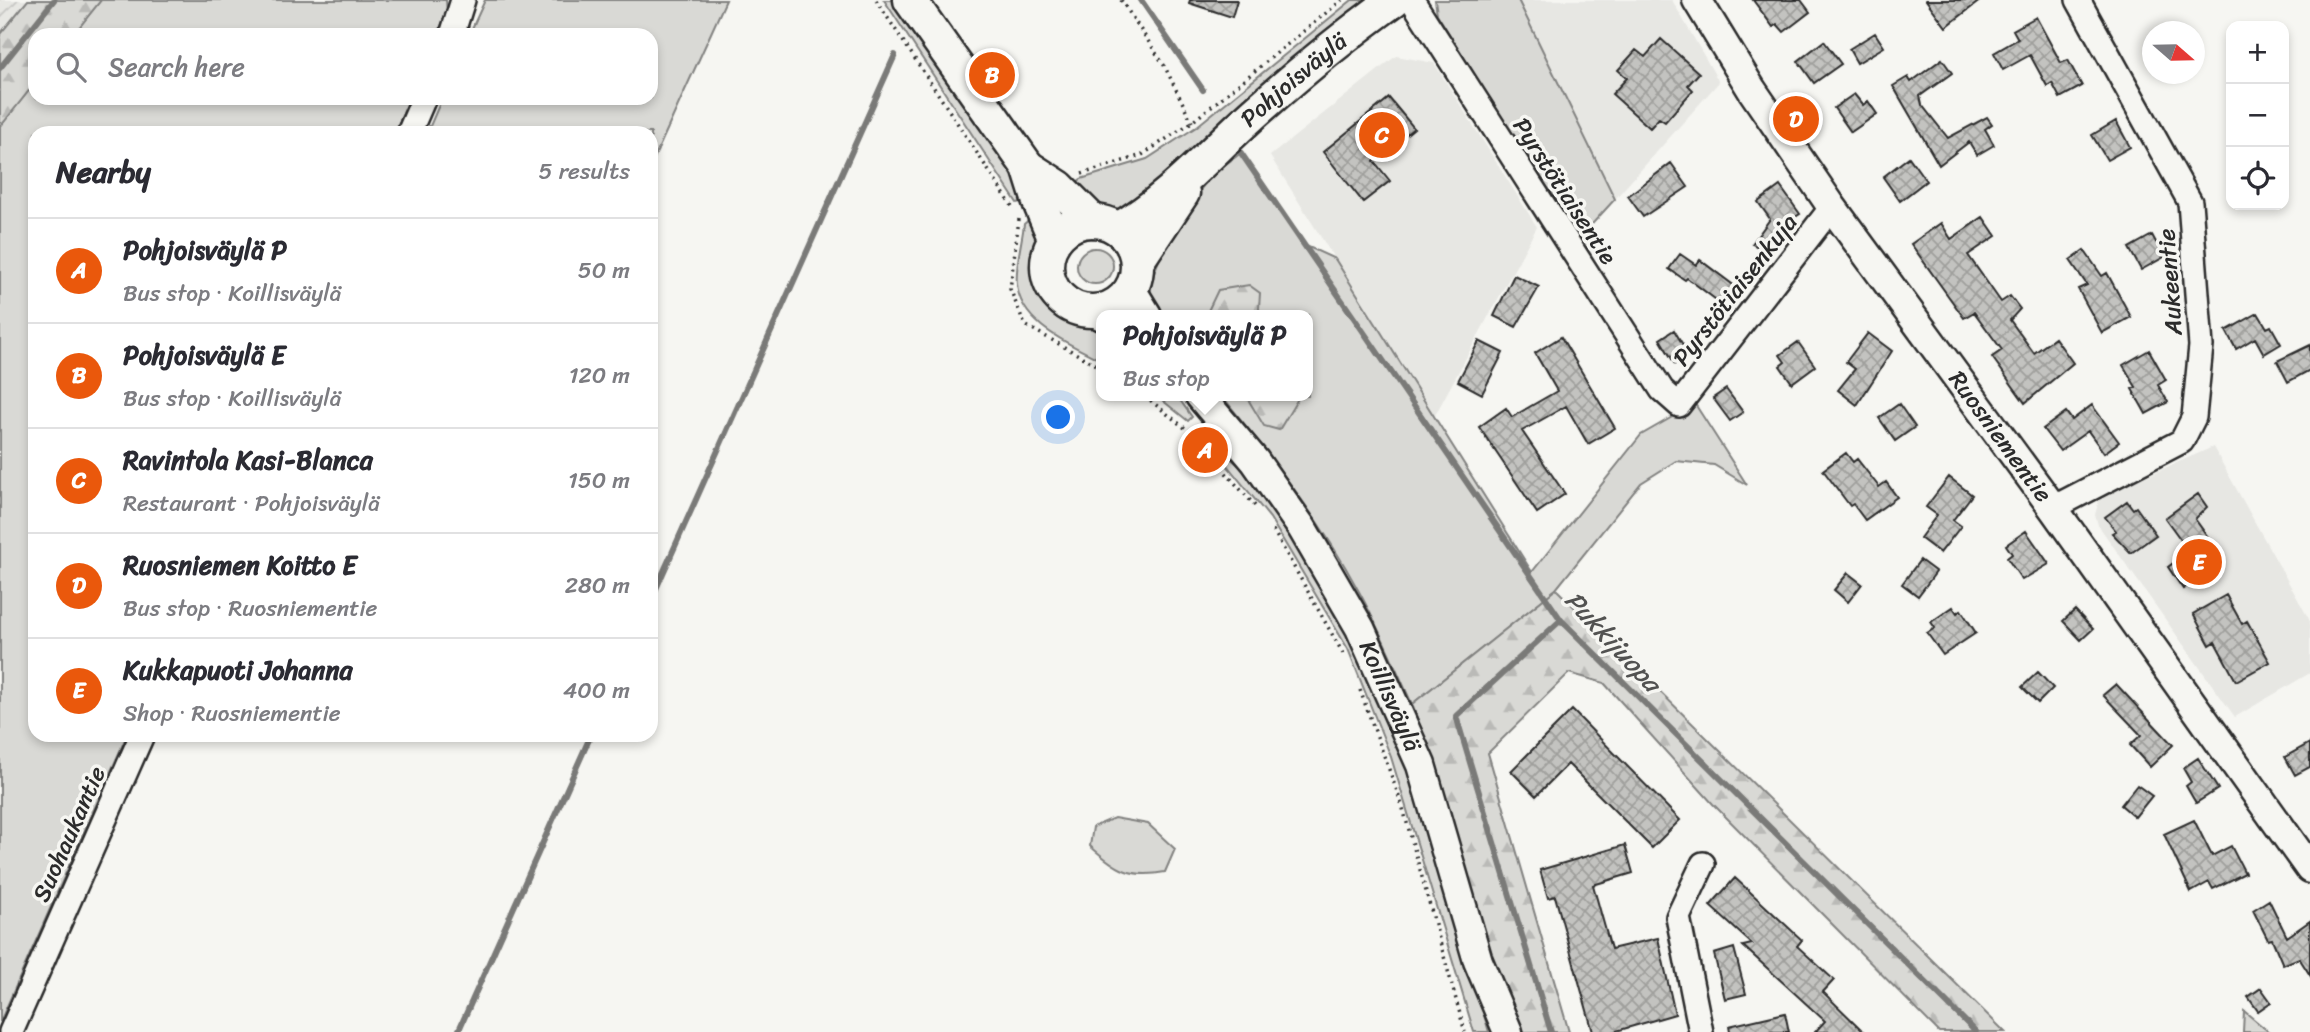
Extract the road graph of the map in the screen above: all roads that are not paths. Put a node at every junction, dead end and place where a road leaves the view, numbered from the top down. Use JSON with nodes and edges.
{"nodes":[{"id":1,"x":463,"y":0,"type":"edge"},
{"id":2,"x":911,"y":0,"type":"edge"},
{"id":3,"x":1394,"y":0,"type":"edge"},
{"id":4,"x":1412,"y":0,"type":"edge"},
{"id":5,"x":2078,"y":0,"type":"edge"},
{"id":6,"x":1705,"y":3,"type":"edge"},
{"id":7,"x":454,"y":28,"type":"edge"},
{"id":8,"x":422,"y":105,"type":"edge"},
{"id":9,"x":412,"y":126,"type":"edge"},
{"id":10,"x":1028,"y":167,"type":"junction"},
{"id":11,"x":1199,"y":168,"type":"junction"},
{"id":12,"x":1832,"y":207,"type":"junction"},
{"id":13,"x":1105,"y":225,"type":"junction"},
{"id":14,"x":1055,"y":240,"type":"junction"},
{"id":15,"x":1138,"y":289,"type":"edge"},
{"id":16,"x":1105,"y":310,"type":"edge"},
{"id":17,"x":1096,"y":313,"type":"edge"},
{"id":18,"x":1204,"y":401,"type":"edge"},
{"id":19,"x":1679,"y":405,"type":"joint"},
{"id":20,"x":2053,"y":508,"type":"junction"},
{"id":21,"x":139,"y":742,"type":"edge"},
{"id":22,"x":1703,"y":864,"type":"dead end"},
{"id":23,"x":2310,"y":869,"type":"edge"},
{"id":24,"x":10,"y":1032,"type":"edge"},
{"id":25,"x":1508,"y":1032,"type":"edge"},
{"id":26,"x":1701,"y":1032,"type":"edge"}],
"edges":[{"from":1,"to":7,"type":"street"},
{"from":2,"to":10,"type":"main road"},
{"from":3,"to":11,"type":"main road","name":"Pohjoisväylä"},
{"from":4,"to":19,"type":"street","name":"Pyrstötiaisentie"},
{"from":5,"to":20,"type":"street","name":"Aukeentie"},
{"from":6,"to":12,"type":"street","name":"Ruosniementie"},
{"from":8,"to":9,"type":"street"},
{"from":10,"to":13,"type":"main road"},
{"from":10,"to":14,"type":"main road"},
{"from":11,"to":13,"type":"main road","name":"Pohjoisväylä"},
{"from":11,"to":15,"type":"main road","name":"Pohjoisväylä"},
{"from":12,"to":19,"type":"street","name":"Pyrstötiaisenkuja"},
{"from":12,"to":20,"type":"street","name":"Ruosniementie"},
{"from":13,"to":14,"type":"main road"},
{"from":13,"to":15,"type":"main road"},
{"from":14,"to":17,"type":"main road"},
{"from":15,"to":16,"type":"main road"},
{"from":18,"to":25,"type":"street","name":"Koillisväylä"},
{"from":20,"to":23,"type":"street","name":"Ruosniementie"},
{"from":21,"to":24,"type":"street","name":"Suohaukantie"},
{"from":22,"to":26,"type":"street"}]}
